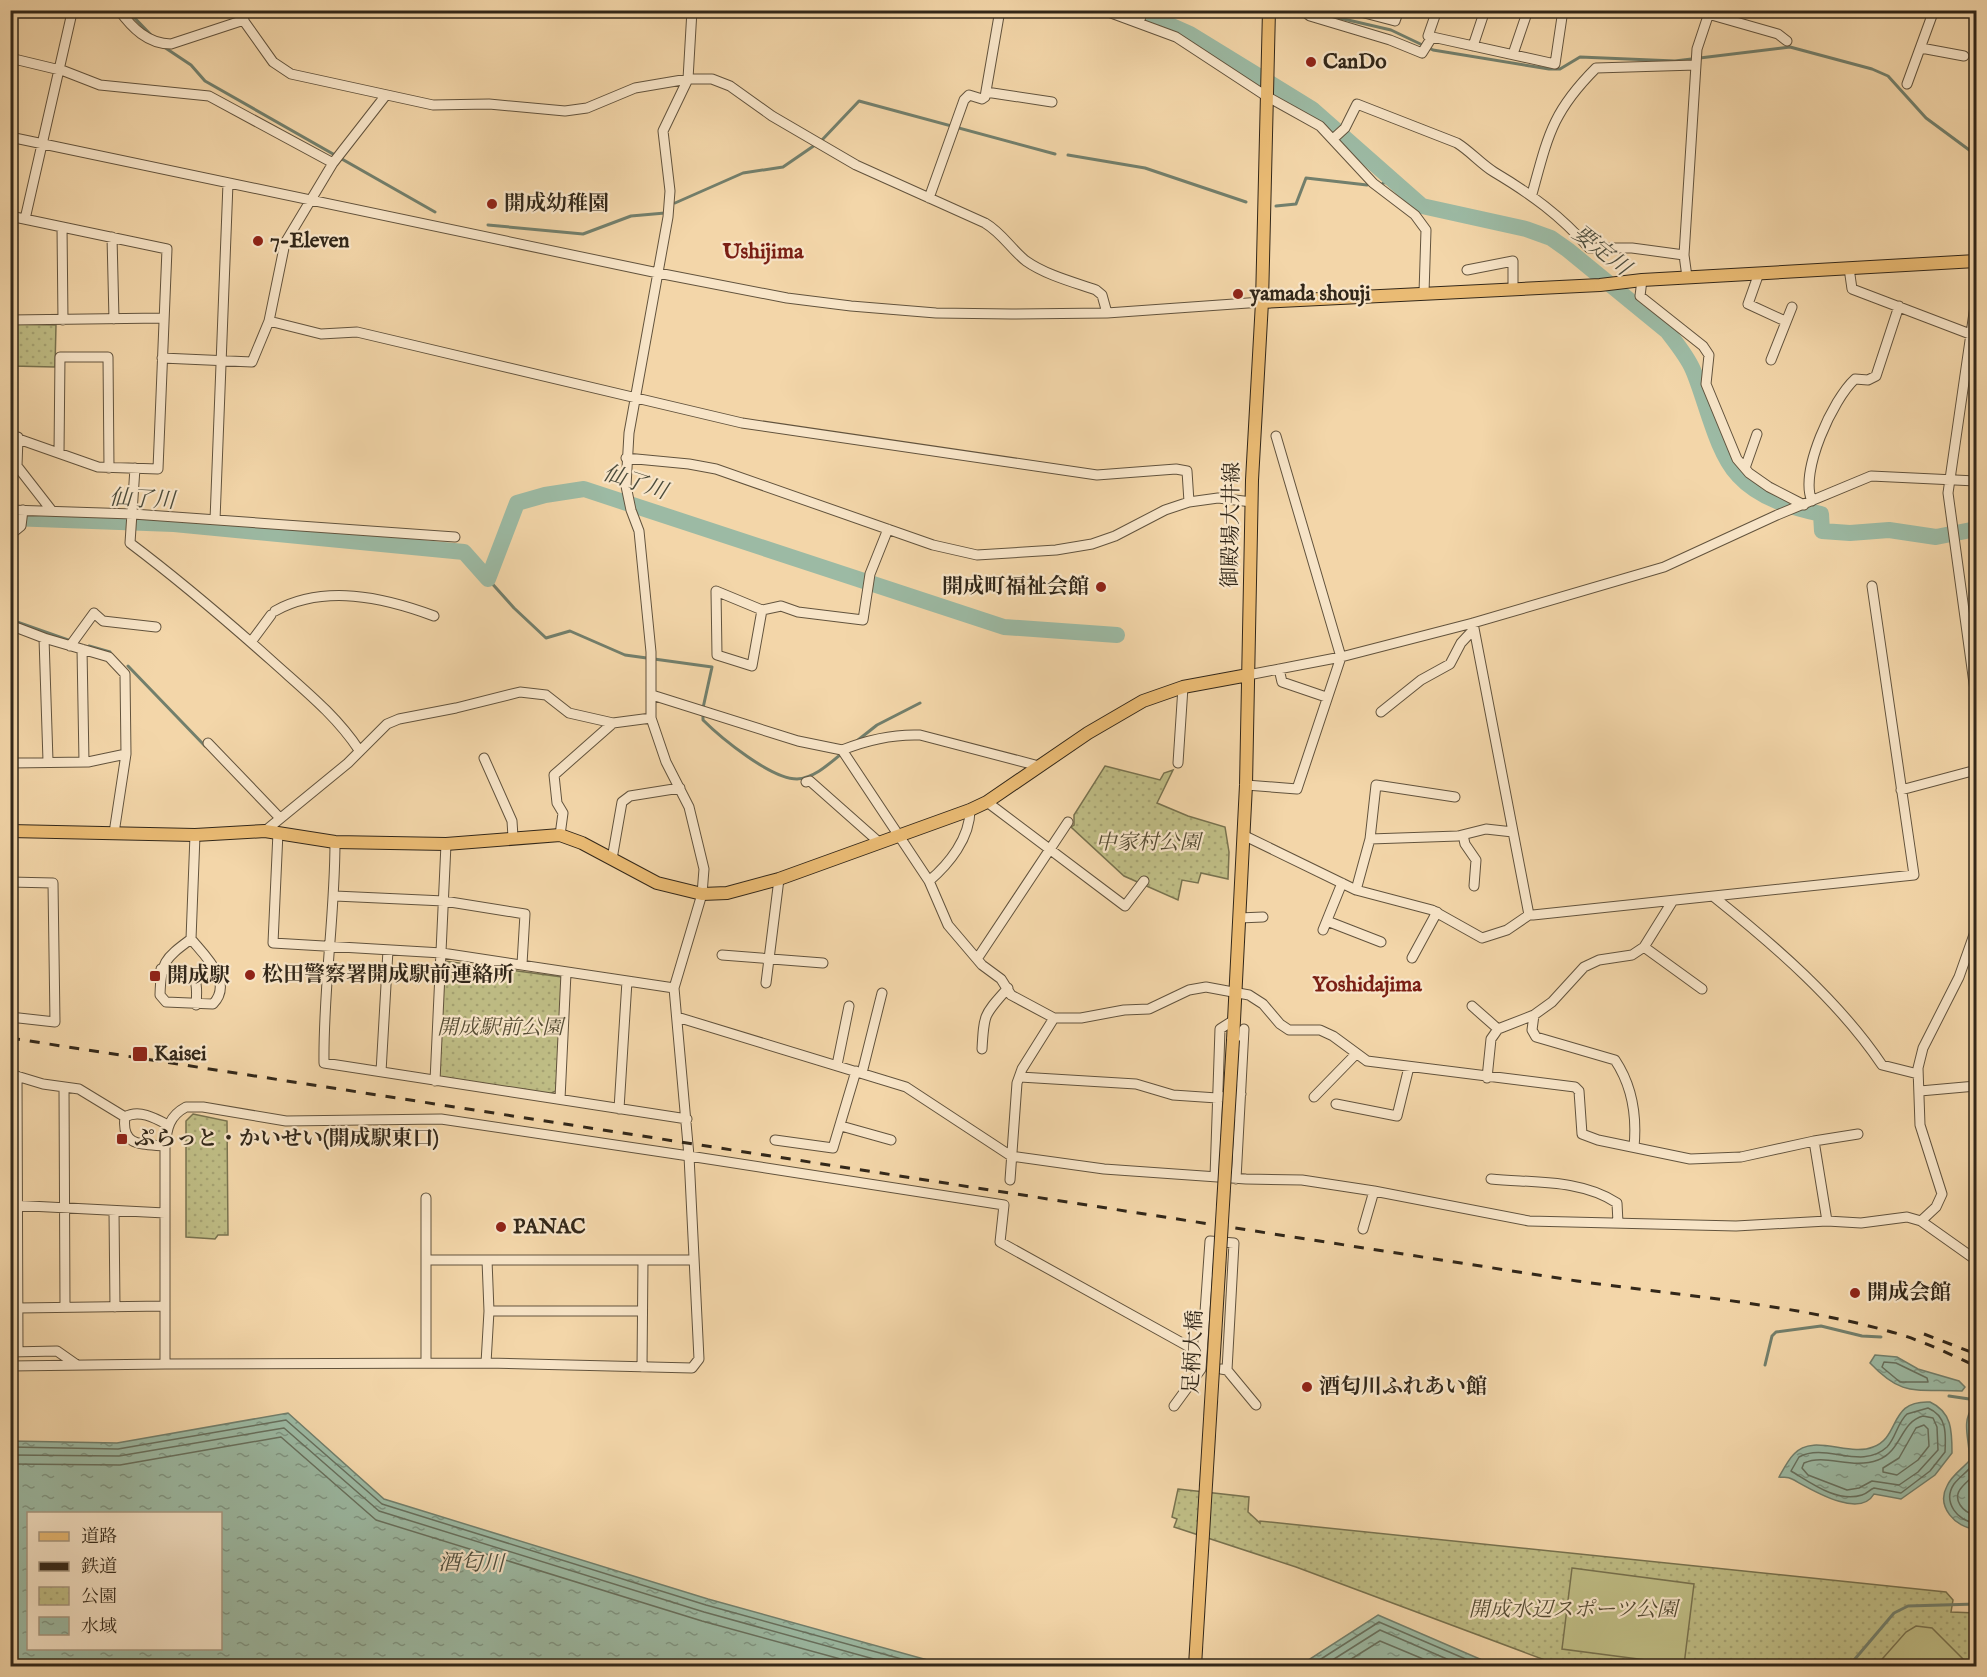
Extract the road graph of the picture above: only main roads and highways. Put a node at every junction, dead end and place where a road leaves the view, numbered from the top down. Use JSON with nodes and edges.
{"nodes":[{"id":1,"x":1269,"y":10,"type":"edge"},
{"id":2,"x":1977,"y":261,"type":"edge"},
{"id":3,"x":1262,"y":302,"type":"junction"},
{"id":4,"x":1248,"y":675,"type":"junction"},
{"id":5,"x":10,"y":831,"type":"edge"},
{"id":6,"x":1233,"y":1040,"type":"joint"},
{"id":7,"x":1195,"y":1666,"type":"edge"}],
"edges":[{"from":1,"to":3,"type":"main road","name":"御殿場大井線"},
{"from":2,"to":3,"type":"main road"},
{"from":3,"to":4,"type":"main road","name":"御殿場大井線"},
{"from":4,"to":5,"type":"main road"},
{"from":4,"to":6,"type":"main road","name":"御殿場大井線"},
{"from":6,"to":7,"type":"main road","name":"足柄大橋","bridge":true}]}
